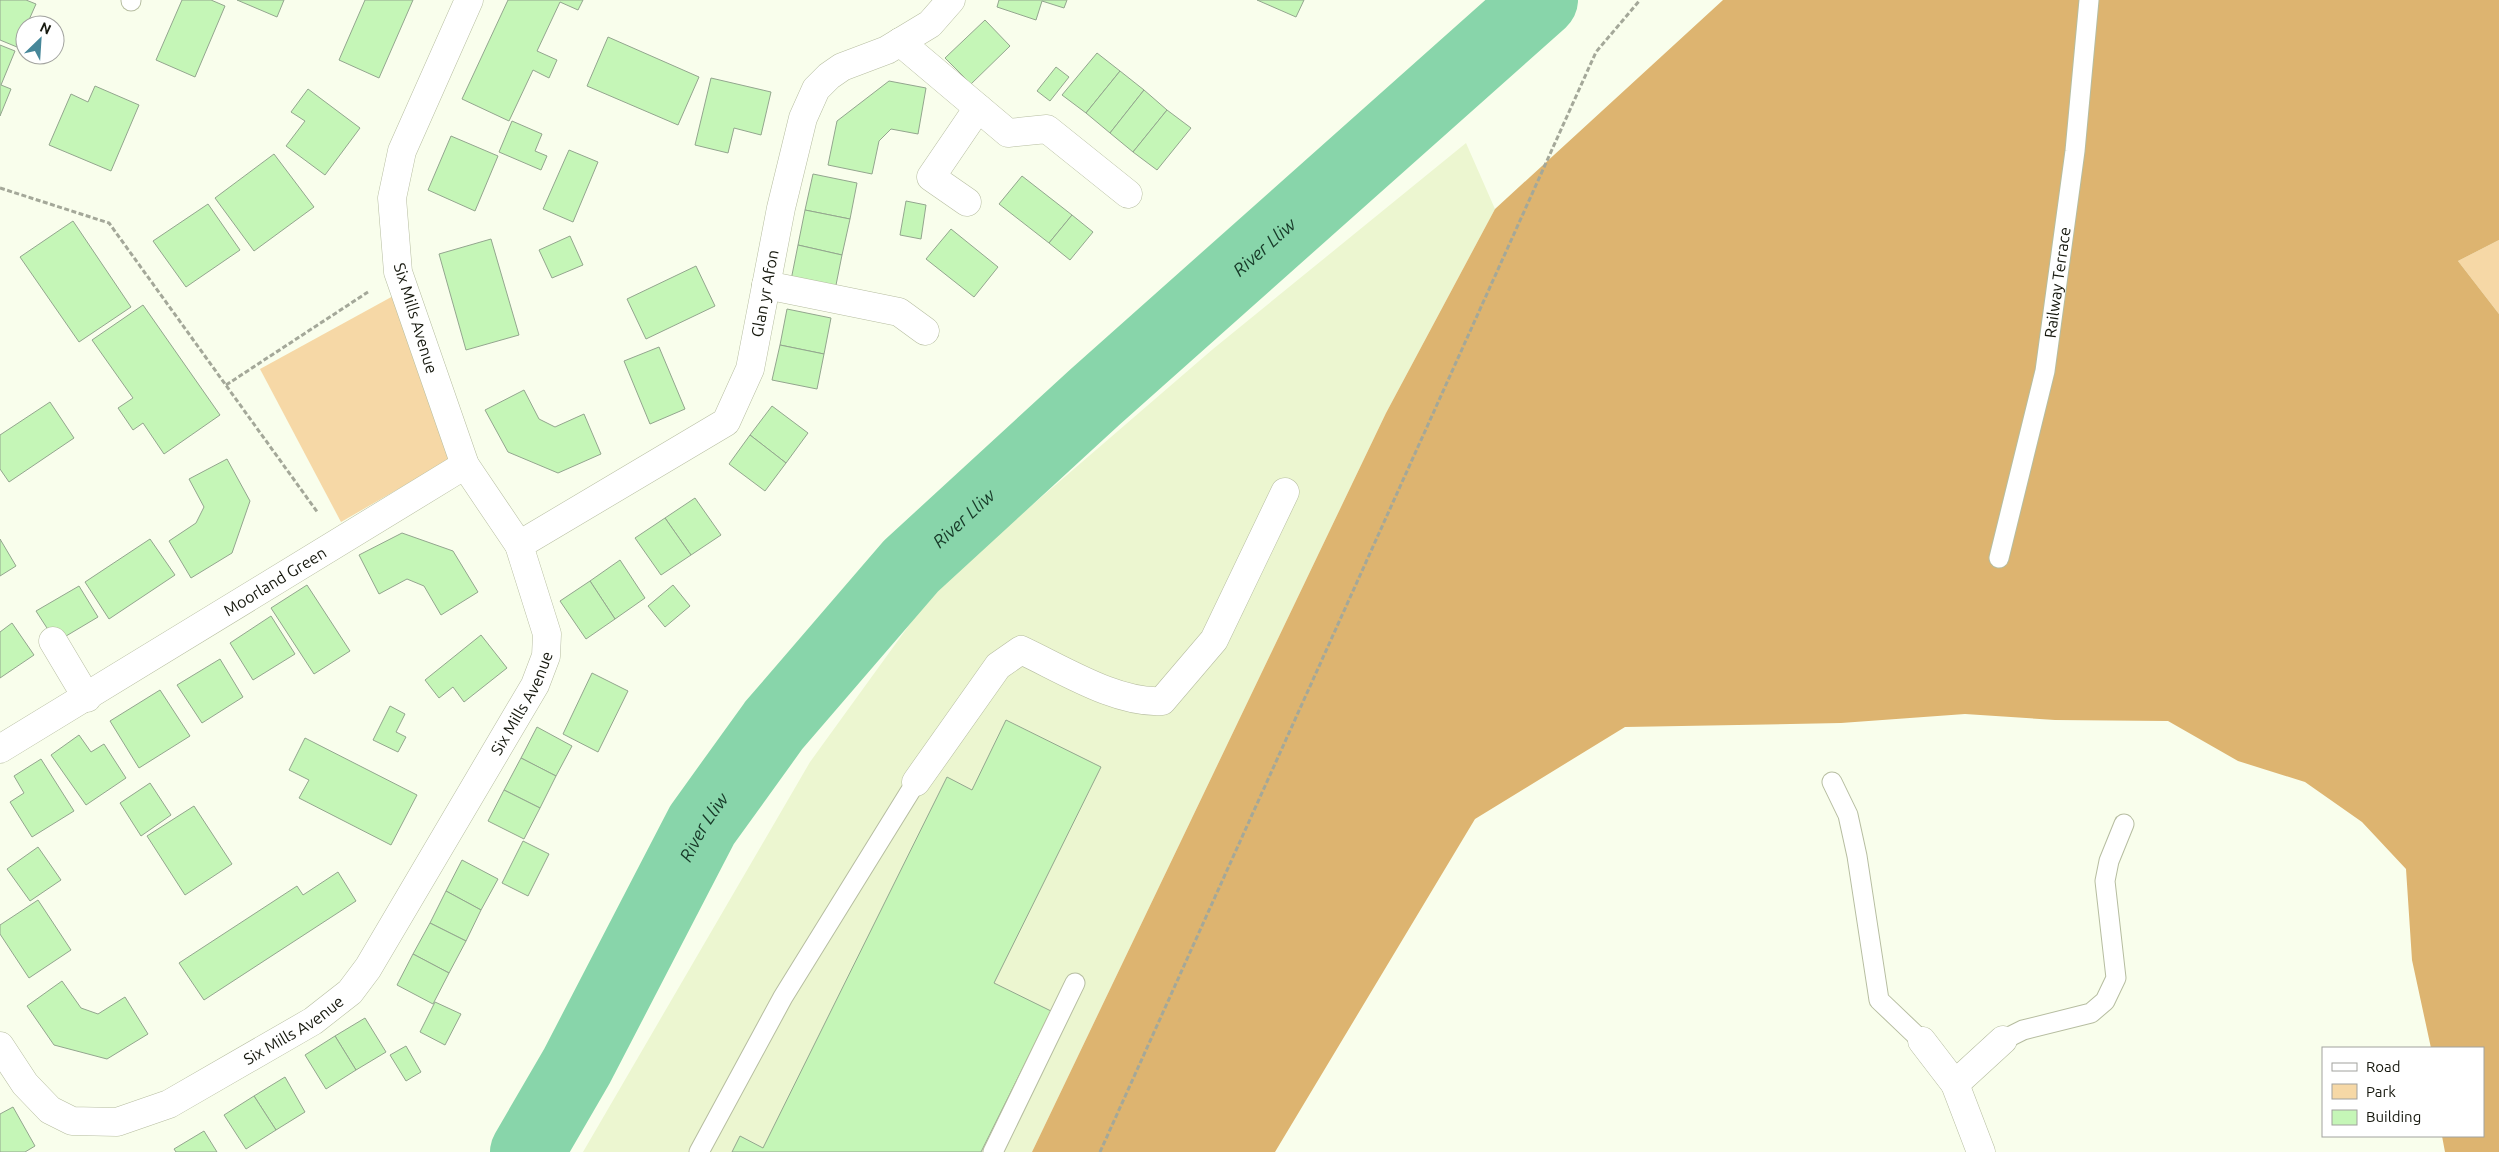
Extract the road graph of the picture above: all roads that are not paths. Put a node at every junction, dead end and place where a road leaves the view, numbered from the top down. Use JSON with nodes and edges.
{"nodes":[{"id":1,"x":469,"y":0,"type":"edge"},
{"id":2,"x":951,"y":0,"type":"edge"},
{"id":3,"x":2089,"y":0,"type":"edge"},
{"id":4,"x":900,"y":42,"type":"junction"},
{"id":5,"x":978,"y":108,"type":"junction"},
{"id":6,"x":1128,"y":194,"type":"dead end"},
{"id":7,"x":967,"y":202,"type":"dead end"},
{"id":8,"x":766,"y":285,"type":"junction"},
{"id":9,"x":925,"y":331,"type":"dead end"},
{"id":10,"x":465,"y":465,"type":"junction"},
{"id":11,"x":1285,"y":492,"type":"dead end"},
{"id":12,"x":520,"y":545,"type":"junction"},
{"id":13,"x":1998,"y":558,"type":"dead end"},
{"id":14,"x":53,"y":641,"type":"dead end"},
{"id":15,"x":87,"y":698,"type":"junction"},
{"id":16,"x":0,"y":749,"type":"edge"},
{"id":17,"x":916,"y":782,"type":"joint"},
{"id":18,"x":1832,"y":782,"type":"dead end"},
{"id":19,"x":2124,"y":824,"type":"dead end"},
{"id":20,"x":1075,"y":983,"type":"dead end"},
{"id":21,"x":1922,"y":1040,"type":"joint"},
{"id":22,"x":2003,"y":1040,"type":"joint"},
{"id":23,"x":0,"y":1046,"type":"edge"},
{"id":24,"x":1954,"y":1084,"type":"junction"},
{"id":25,"x":699,"y":1152,"type":"edge"},
{"id":26,"x":993,"y":1152,"type":"edge"},
{"id":27,"x":1981,"y":1152,"type":"edge"}],
"edges":[{"from":1,"to":10,"type":"street","name":"Six Mills Avenue"},
{"from":2,"to":4,"type":"street","name":"Glan yr Afon"},
{"from":3,"to":13,"type":"lane","name":"Railway Terrace"},
{"from":4,"to":5,"type":"street"},
{"from":4,"to":8,"type":"street","name":"Glan yr Afon"},
{"from":5,"to":6,"type":"street"},
{"from":5,"to":7,"type":"street"},
{"from":8,"to":9,"type":"street"},
{"from":8,"to":12,"type":"street","name":"Glan yr Afon"},
{"from":10,"to":12,"type":"street","name":"Six Mills Avenue"},
{"from":10,"to":15,"type":"street","name":"Moorland Green"},
{"from":11,"to":17,"type":"street"},
{"from":12,"to":23,"type":"street","name":"Six Mills Avenue"},
{"from":14,"to":15,"type":"street"},
{"from":15,"to":16,"type":"street","name":"Moorland Green"},
{"from":17,"to":25,"type":"lane"},
{"from":18,"to":21,"type":"lane"},
{"from":19,"to":22,"type":"lane"},
{"from":20,"to":26,"type":"lane"},
{"from":21,"to":24,"type":"street"},
{"from":22,"to":24,"type":"street"},
{"from":24,"to":27,"type":"street"}]}
